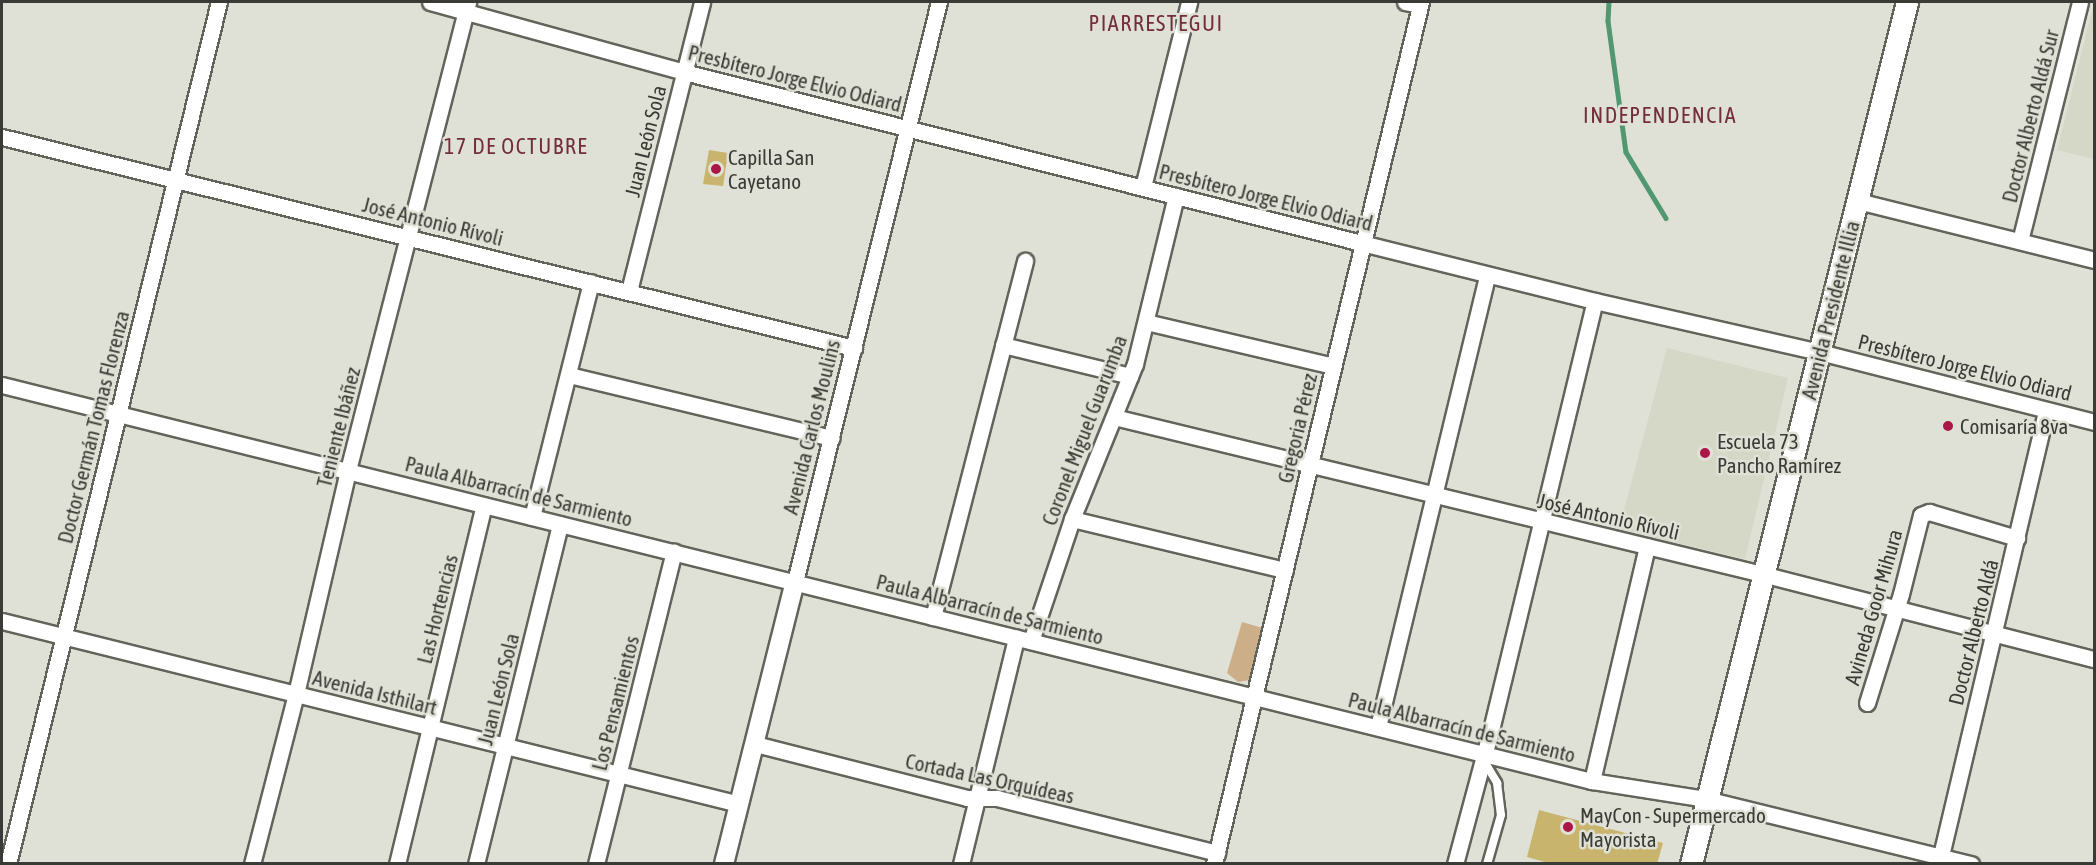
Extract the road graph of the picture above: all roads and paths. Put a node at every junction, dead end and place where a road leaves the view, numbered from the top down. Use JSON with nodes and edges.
{"nodes":[{"id":1,"x":219,"y":2,"type":"edge"},
{"id":2,"x":430,"y":2,"type":"edge"},
{"id":3,"x":702,"y":2,"type":"edge"},
{"id":4,"x":939,"y":2,"type":"edge"},
{"id":5,"x":1189,"y":2,"type":"edge"},
{"id":6,"x":1405,"y":2,"type":"edge"},
{"id":7,"x":1907,"y":2,"type":"edge"},
{"id":8,"x":2080,"y":2,"type":"edge"},
{"id":9,"x":1420,"y":3,"type":"edge"},
{"id":10,"x":467,"y":6,"type":"edge"},
{"id":11,"x":684,"y":72,"type":"junction"},
{"id":12,"x":906,"y":128,"type":"junction"},
{"id":13,"x":2,"y":138,"type":"edge"},
{"id":14,"x":176,"y":180,"type":"junction"},
{"id":15,"x":1143,"y":187,"type":"junction"},
{"id":16,"x":1176,"y":196,"type":"junction"},
{"id":17,"x":1858,"y":201,"type":"junction"},
{"id":18,"x":410,"y":237,"type":"junction"},
{"id":19,"x":2020,"y":241,"type":"junction"},
{"id":20,"x":1362,"y":243,"type":"junction"},
{"id":21,"x":2094,"y":260,"type":"edge"},
{"id":22,"x":1025,"y":261,"type":"dead end"},
{"id":23,"x":1487,"y":275,"type":"junction"},
{"id":24,"x":591,"y":282,"type":"junction"},
{"id":25,"x":629,"y":291,"type":"junction"},
{"id":26,"x":1595,"y":301,"type":"junction"},
{"id":27,"x":1146,"y":322,"type":"junction"},
{"id":28,"x":1003,"y":345,"type":"junction"},
{"id":29,"x":854,"y":348,"type":"junction"},
{"id":30,"x":1820,"y":352,"type":"junction"},
{"id":31,"x":1333,"y":366,"type":"junction"},
{"id":32,"x":568,"y":375,"type":"junction"},
{"id":33,"x":1130,"y":376,"type":"junction"},
{"id":34,"x":2,"y":385,"type":"edge"},
{"id":35,"x":2046,"y":410,"type":"junction"},
{"id":36,"x":117,"y":413,"type":"junction"},
{"id":37,"x":1114,"y":417,"type":"junction"},
{"id":38,"x":2094,"y":422,"type":"edge"},
{"id":39,"x":832,"y":438,"type":"junction"},
{"id":40,"x":1310,"y":466,"type":"junction"},
{"id":41,"x":348,"y":470,"type":"junction"},
{"id":42,"x":1434,"y":495,"type":"junction"},
{"id":43,"x":484,"y":505,"type":"junction"},
{"id":44,"x":532,"y":517,"type":"junction"},
{"id":45,"x":1072,"y":519,"type":"junction"},
{"id":46,"x":1541,"y":521,"type":"junction"},
{"id":47,"x":560,"y":524,"type":"junction"},
{"id":48,"x":2017,"y":538,"type":"junction"},
{"id":49,"x":1647,"y":546,"type":"junction"},
{"id":50,"x":675,"y":552,"type":"junction"},
{"id":51,"x":1286,"y":570,"type":"junction"},
{"id":52,"x":1762,"y":574,"type":"junction"},
{"id":53,"x":795,"y":582,"type":"junction"},
{"id":54,"x":1897,"y":608,"type":"junction"},
{"id":55,"x":933,"y":617,"type":"junction"},
{"id":56,"x":2,"y":621,"type":"edge"},
{"id":57,"x":1994,"y":633,"type":"junction"},
{"id":58,"x":65,"y":636,"type":"junction"},
{"id":59,"x":1023,"y":639,"type":"junction"},
{"id":60,"x":2094,"y":659,"type":"edge"},
{"id":61,"x":296,"y":694,"type":"junction"},
{"id":62,"x":1255,"y":697,"type":"junction"},
{"id":63,"x":1867,"y":704,"type":"dead end"},
{"id":64,"x":430,"y":727,"type":"junction"},
{"id":65,"x":1378,"y":727,"type":"junction"},
{"id":66,"x":755,"y":744,"type":"junction"},
{"id":67,"x":505,"y":746,"type":"junction"},
{"id":68,"x":1484,"y":757,"type":"junction"},
{"id":69,"x":619,"y":774,"type":"junction"},
{"id":70,"x":1592,"y":781,"type":"junction"},
{"id":71,"x":977,"y":798,"type":"junction"},
{"id":72,"x":1706,"y":799,"type":"junction"},
{"id":73,"x":739,"y":804,"type":"junction"},
{"id":74,"x":1216,"y":858,"type":"edge"},
{"id":75,"x":1940,"y":860,"type":"edge"},
{"id":76,"x":8,"y":862,"type":"edge"},
{"id":77,"x":252,"y":864,"type":"edge"},
{"id":78,"x":398,"y":864,"type":"edge"},
{"id":79,"x":476,"y":864,"type":"edge"},
{"id":80,"x":596,"y":864,"type":"edge"},
{"id":81,"x":724,"y":864,"type":"edge"},
{"id":82,"x":961,"y":864,"type":"edge"},
{"id":83,"x":1455,"y":864,"type":"edge"},
{"id":84,"x":1487,"y":864,"type":"edge"},
{"id":85,"x":1691,"y":864,"type":"edge"},
{"id":86,"x":1971,"y":864,"type":"edge"}],
"edges":[{"from":1,"to":14,"type":"street","name":"Doctor Germán Tomas Florenza"},
{"from":2,"to":10,"type":"street","name":"Presbítero Jorge Elvio Odiard"},
{"from":3,"to":11,"type":"street","name":"Juan León Sola"},
{"from":4,"to":12,"type":"street","name":"Avenida Carlos Moulins"},
{"from":5,"to":15,"type":"street"},
{"from":6,"to":9,"type":"street"},
{"from":7,"to":17,"type":"main road","name":"Avenida Presidente Illia"},
{"from":8,"to":19,"type":"street","name":"Doctor Alberto Aldá Sur"},
{"from":9,"to":20,"type":"street","name":"Gregoria Pérez"},
{"from":10,"to":11,"type":"street","name":"Presbítero Jorge Elvio Odiard"},
{"from":10,"to":18,"type":"street","name":"Teniente Ibáñez"},
{"from":11,"to":12,"type":"street","name":"Presbítero Jorge Elvio Odiard"},
{"from":11,"to":25,"type":"street","name":"Juan León Sola"},
{"from":12,"to":15,"type":"street","name":"Presbítero Jorge Elvio Odiard"},
{"from":12,"to":29,"type":"street","name":"Avenida Carlos Moulins"},
{"from":13,"to":14,"type":"street","name":"José Antonio Rívoli"},
{"from":14,"to":18,"type":"street","name":"José Antonio Rívoli"},
{"from":14,"to":36,"type":"street","name":"Doctor Germán Tomas Florenza"},
{"from":15,"to":16,"type":"street","name":"Presbítero Jorge Elvio Odiard"},
{"from":16,"to":20,"type":"street","name":"Presbítero Jorge Elvio Odiard"},
{"from":16,"to":27,"type":"street","name":"Coronel Miguel Guarumba"},
{"from":17,"to":19,"type":"street"},
{"from":17,"to":30,"type":"main road","name":"Avenida Presidente Illia"},
{"from":18,"to":24,"type":"street","name":"José Antonio Rívoli"},
{"from":18,"to":41,"type":"street","name":"Teniente Ibáñez"},
{"from":19,"to":21,"type":"street"},
{"from":20,"to":23,"type":"street","name":"Presbítero Jorge Elvio Odiard"},
{"from":20,"to":31,"type":"street","name":"Gregoria Pérez"},
{"from":22,"to":28,"type":"street"},
{"from":23,"to":26,"type":"street","name":"Presbítero Jorge Elvio Odiard"},
{"from":23,"to":42,"type":"street"},
{"from":24,"to":25,"type":"street","name":"José Antonio Rívoli"},
{"from":24,"to":32,"type":"street"},
{"from":25,"to":29,"type":"street","name":"José Antonio Rívoli"},
{"from":26,"to":30,"type":"street","name":"Presbítero Jorge Elvio Odiard"},
{"from":26,"to":46,"type":"street"},
{"from":27,"to":31,"type":"street"},
{"from":27,"to":33,"type":"street","name":"Coronel Miguel Guarumba"},
{"from":28,"to":33,"type":"street"},
{"from":28,"to":55,"type":"street"},
{"from":29,"to":39,"type":"street","name":"Avenida Carlos Moulins"},
{"from":30,"to":35,"type":"street","name":"Presbítero Jorge Elvio Odiard"},
{"from":30,"to":52,"type":"main road","name":"Avenida Presidente Illia"},
{"from":31,"to":40,"type":"street","name":"Gregoria Pérez"},
{"from":32,"to":39,"type":"street"},
{"from":32,"to":44,"type":"street"},
{"from":33,"to":37,"type":"street","name":"Coronel Miguel Guarumba"},
{"from":34,"to":36,"type":"street","name":"Paula Albarracín de Sarmiento"},
{"from":35,"to":38,"type":"street","name":"Presbítero Jorge Elvio Odiard"},
{"from":35,"to":48,"type":"street","name":"Doctor Alberto Aldá"},
{"from":36,"to":41,"type":"street","name":"Paula Albarracín de Sarmiento"},
{"from":36,"to":58,"type":"street","name":"Doctor Germán Tomas Florenza"},
{"from":37,"to":40,"type":"street","name":"José Antonio Rívoli"},
{"from":37,"to":45,"type":"street","name":"Coronel Miguel Guarumba"},
{"from":39,"to":53,"type":"street","name":"Avenida Carlos Moulins"},
{"from":40,"to":42,"type":"street","name":"José Antonio Rívoli"},
{"from":40,"to":51,"type":"street","name":"Gregoria Pérez"},
{"from":41,"to":43,"type":"street","name":"Paula Albarracín de Sarmiento"},
{"from":41,"to":61,"type":"street","name":"Teniente Ibáñez"},
{"from":42,"to":46,"type":"street","name":"José Antonio Rívoli"},
{"from":42,"to":65,"type":"street"},
{"from":43,"to":44,"type":"street","name":"Paula Albarracín de Sarmiento"},
{"from":43,"to":64,"type":"street","name":"Las Hortencias"},
{"from":44,"to":47,"type":"street","name":"Paula Albarracín de Sarmiento"},
{"from":45,"to":51,"type":"street"},
{"from":45,"to":59,"type":"street","name":"Coronel Miguel Guarumba"},
{"from":46,"to":49,"type":"street","name":"José Antonio Rívoli"},
{"from":46,"to":68,"type":"street"},
{"from":47,"to":50,"type":"street","name":"Paula Albarracín de Sarmiento"},
{"from":47,"to":67,"type":"street","name":"Juan León Sola"},
{"from":48,"to":54,"type":"street","name":"Avineda Goor Mihura"},
{"from":48,"to":57,"type":"street","name":"Doctor Alberto Aldá"},
{"from":49,"to":52,"type":"street","name":"José Antonio Rívoli"},
{"from":49,"to":70,"type":"street"},
{"from":50,"to":53,"type":"street","name":"Paula Albarracín de Sarmiento"},
{"from":50,"to":69,"type":"street","name":"Los Pensamientos"},
{"from":51,"to":62,"type":"street","name":"Gregoria Pérez"},
{"from":52,"to":54,"type":"street","name":"José Antonio Rívoli"},
{"from":52,"to":72,"type":"main road","name":"Avenida Presidente Illia"},
{"from":53,"to":55,"type":"street","name":"Paula Albarracín de Sarmiento"},
{"from":53,"to":66,"type":"street","name":"Avenida Carlos Moulins"},
{"from":54,"to":57,"type":"street","name":"José Antonio Rívoli"},
{"from":54,"to":63,"type":"street","name":"Avineda Goor Mihura"},
{"from":55,"to":59,"type":"street","name":"Paula Albarracín de Sarmiento"},
{"from":56,"to":58,"type":"street","name":"Avenida Isthilart"},
{"from":57,"to":60,"type":"street","name":"José Antonio Rívoli"},
{"from":57,"to":75,"type":"street","name":"Doctor Alberto Aldá"},
{"from":58,"to":61,"type":"street","name":"Avenida Isthilart"},
{"from":58,"to":76,"type":"street","name":"Doctor Germán Tomas Florenza"},
{"from":59,"to":62,"type":"street","name":"Paula Albarracín de Sarmiento"},
{"from":59,"to":71,"type":"street","name":"Coronel Miguel Guarumba"},
{"from":61,"to":64,"type":"street","name":"Avenida Isthilart"},
{"from":61,"to":77,"type":"street","name":"Teniente Ibáñez"},
{"from":62,"to":65,"type":"street","name":"Paula Albarracín de Sarmiento"},
{"from":62,"to":74,"type":"street","name":"Gregoria Pérez"},
{"from":64,"to":67,"type":"street","name":"Avenida Isthilart"},
{"from":64,"to":78,"type":"street","name":"Las Hortencias"},
{"from":65,"to":68,"type":"street","name":"Paula Albarracín de Sarmiento"},
{"from":66,"to":71,"type":"street","name":"Cortada Las Orquídeas"},
{"from":66,"to":73,"type":"street","name":"Avenida Carlos Moulins"},
{"from":67,"to":69,"type":"street","name":"Avenida Isthilart"},
{"from":67,"to":79,"type":"street","name":"Juan León Sola"},
{"from":68,"to":70,"type":"street","name":"Paula Albarracín de Sarmiento"},
{"from":68,"to":83,"type":"street"},
{"from":68,"to":84,"type":"lane"},
{"from":69,"to":73,"type":"street","name":"Avenida Isthilart"},
{"from":69,"to":80,"type":"street","name":"Los Pensamientos"},
{"from":70,"to":72,"type":"street","name":"Paula Albarracín de Sarmiento"},
{"from":71,"to":74,"type":"street","name":"Cortada Las Orquídeas"},
{"from":71,"to":82,"type":"street","name":"Coronel Miguel Guarumba"},
{"from":72,"to":75,"type":"street","name":"Paula Albarracín de Sarmiento"},
{"from":72,"to":85,"type":"main road","name":"Avenida Presidente Illia"},
{"from":73,"to":81,"type":"street","name":"Avenida Carlos Moulins"},
{"from":75,"to":86,"type":"street","name":"Paula Albarracín de Sarmiento"}]}
